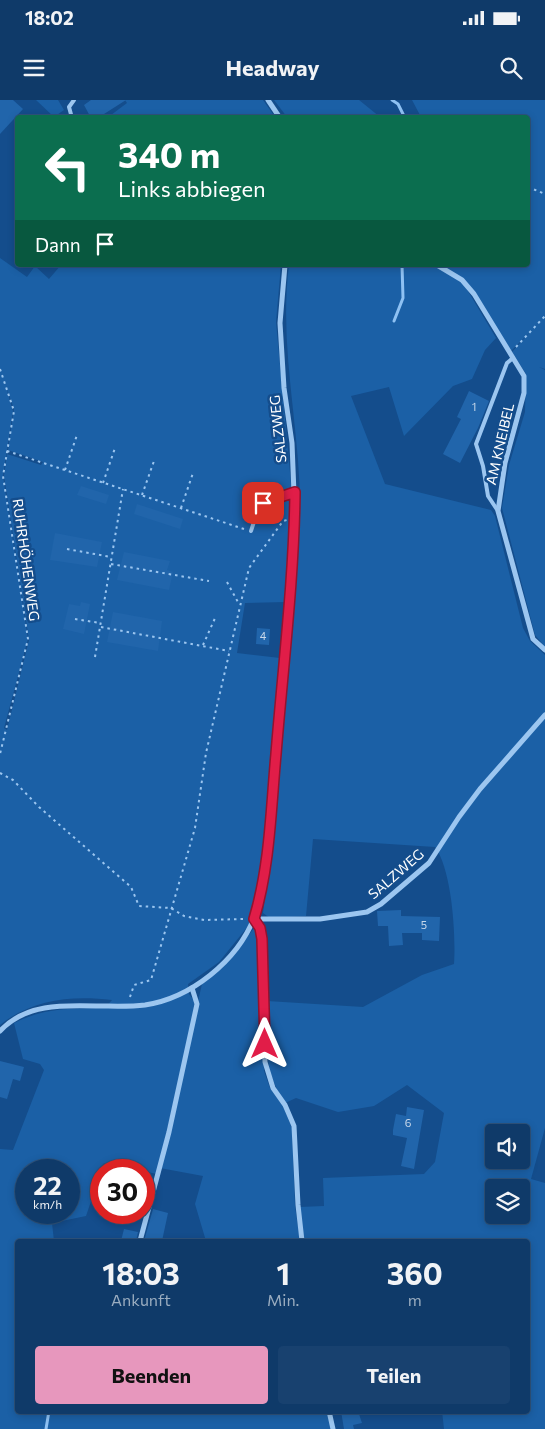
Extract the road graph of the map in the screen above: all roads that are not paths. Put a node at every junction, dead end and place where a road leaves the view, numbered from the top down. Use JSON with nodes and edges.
{"nodes":[{"id":1,"x":74,"y":100,"type":"edge"},
{"id":2,"x":268,"y":100,"type":"edge"},
{"id":3,"x":71,"y":115,"type":"edge"},
{"id":4,"x":278,"y":115,"type":"edge"},
{"id":5,"x":284,"y":267,"type":"edge"},
{"id":6,"x":440,"y":267,"type":"edge"},
{"id":7,"x":512,"y":355,"type":"junction"},
{"id":8,"x":295,"y":492,"type":"junction"},
{"id":9,"x":498,"y":511,"type":"junction"},
{"id":10,"x":251,"y":531,"type":"road end"},
{"id":11,"x":545,"y":650,"type":"edge"},
{"id":12,"x":545,"y":715,"type":"edge"},
{"id":13,"x":254,"y":919,"type":"junction"},
{"id":14,"x":192,"y":988,"type":"junction"},
{"id":15,"x":0,"y":1030,"type":"edge"},
{"id":16,"x":141,"y":1239,"type":"edge"},
{"id":17,"x":302,"y":1239,"type":"edge"},
{"id":18,"x":330,"y":1414,"type":"edge"},
{"id":19,"x":332,"y":1429,"type":"edge"}],
"edges":[{"from":1,"to":3,"type":"lane"},
{"from":2,"to":4,"type":"street"},
{"from":5,"to":8,"type":"street","name":"SALZWEG"},
{"from":6,"to":7,"type":"street","name":"AM KNEIBEL"},
{"from":7,"to":9,"type":"street","name":"AM KNEIBEL"},
{"from":7,"to":9,"type":"lane"},
{"from":8,"to":10,"type":"lane"},
{"from":8,"to":13,"type":"street","name":"SALZWEG"},
{"from":9,"to":11,"type":"street","name":"AM KNEIBEL"},
{"from":12,"to":13,"type":"street","name":"SALZWEG"},
{"from":13,"to":14,"type":"street","name":"SALZWEG"},
{"from":13,"to":17,"type":"street"},
{"from":14,"to":15,"type":"street","name":"SALZWEG"},
{"from":14,"to":16,"type":"street"},
{"from":18,"to":19,"type":"street"}]}
